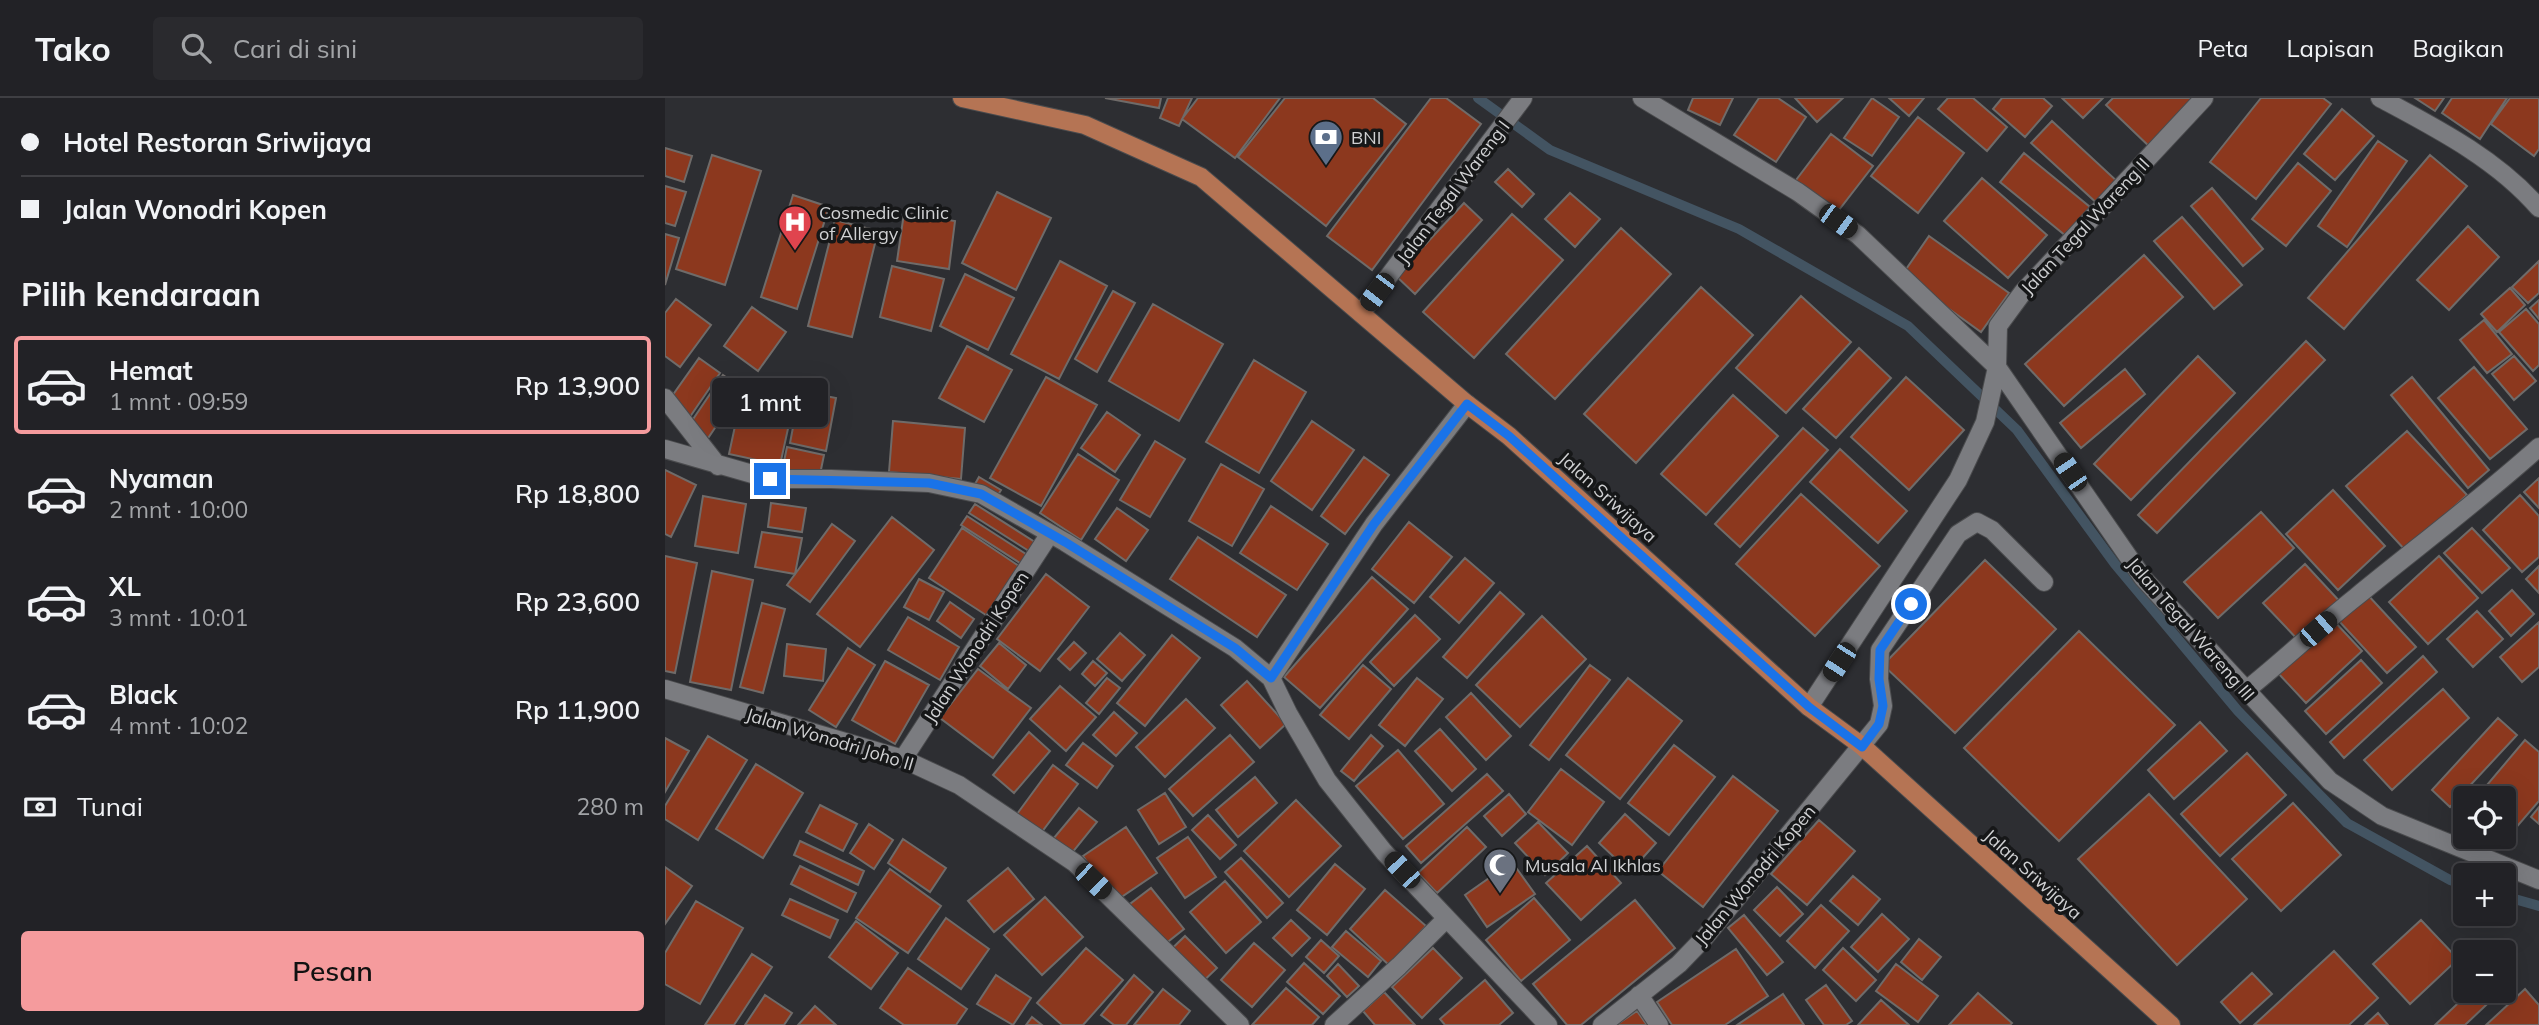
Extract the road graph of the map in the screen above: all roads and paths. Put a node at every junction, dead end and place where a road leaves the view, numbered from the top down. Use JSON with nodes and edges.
{"nodes":[{"id":1,"x":961,"y":98,"type":"edge"},
{"id":2,"x":1642,"y":98,"type":"edge"},
{"id":3,"x":2204,"y":98,"type":"edge"},
{"id":4,"x":2380,"y":98,"type":"edge"},
{"id":5,"x":1521,"y":101,"type":"edge"},
{"id":6,"x":2539,"y":208,"type":"edge"},
{"id":7,"x":1361,"y":313,"type":"junction"},
{"id":8,"x":1995,"y":375,"type":"junction"},
{"id":9,"x":665,"y":397,"type":"edge"},
{"id":10,"x":1467,"y":404,"type":"junction"},
{"id":11,"x":2539,"y":447,"type":"edge"},
{"id":12,"x":665,"y":449,"type":"edge"},
{"id":13,"x":718,"y":466,"type":"junction"},
{"id":14,"x":1049,"y":535,"type":"junction"},
{"id":15,"x":2044,"y":583,"type":"dead end"},
{"id":16,"x":1271,"y":678,"type":"junction"},
{"id":17,"x":665,"y":689,"type":"edge"},
{"id":18,"x":2245,"y":691,"type":"junction"},
{"id":19,"x":1809,"y":707,"type":"junction"},
{"id":20,"x":1862,"y":747,"type":"junction"},
{"id":21,"x":903,"y":759,"type":"junction"},
{"id":22,"x":2539,"y":880,"type":"edge"},
{"id":23,"x":1446,"y":919,"type":"junction"},
{"id":24,"x":1639,"y":995,"type":"junction"},
{"id":25,"x":1240,"y":1025,"type":"edge"},
{"id":26,"x":1334,"y":1025,"type":"edge"},
{"id":27,"x":1548,"y":1025,"type":"edge"},
{"id":28,"x":1602,"y":1025,"type":"edge"},
{"id":29,"x":1659,"y":1025,"type":"edge"},
{"id":30,"x":2171,"y":1025,"type":"edge"}],
"edges":[{"from":1,"to":7,"type":"main road","name":"Jalan Sriwijaya"},
{"from":2,"to":8,"type":"street","name":"Jalan Tegal Wareng III"},
{"from":3,"to":8,"type":"street","name":"Jalan Tegal Wareng II"},
{"from":4,"to":6,"type":"street"},
{"from":5,"to":7,"type":"street","name":"Jalan Tegal Wareng I"},
{"from":7,"to":10,"type":"main road","name":"Jalan Sriwijaya"},
{"from":8,"to":18,"type":"street","name":"Jalan Tegal Wareng III"},
{"from":8,"to":19,"type":"street","name":"Jalan Tegal Wareng II"},
{"from":9,"to":13,"type":"street"},
{"from":10,"to":16,"type":"street"},
{"from":10,"to":19,"type":"main road","name":"Jalan Sriwijaya"},
{"from":11,"to":18,"type":"street"},
{"from":12,"to":13,"type":"street"},
{"from":13,"to":14,"type":"street"},
{"from":14,"to":16,"type":"street"},
{"from":14,"to":21,"type":"street","name":"Jalan Wonodri Kopen"},
{"from":15,"to":20,"type":"street","name":"Jalan Wonodri Kopen"},
{"from":16,"to":23,"type":"street"},
{"from":17,"to":21,"type":"street","name":"Jalan Wonodri Joho II"},
{"from":18,"to":22,"type":"street","name":"Jalan Tegal Wareng III"},
{"from":19,"to":20,"type":"main road","name":"Jalan Sriwijaya"},
{"from":20,"to":24,"type":"street","name":"Jalan Wonodri Kopen"},
{"from":20,"to":30,"type":"main road","name":"Jalan Sriwijaya"},
{"from":21,"to":25,"type":"street","name":"Jalan Wonodri Joho II"},
{"from":23,"to":26,"type":"street"},
{"from":23,"to":27,"type":"street"},
{"from":24,"to":28,"type":"street","name":"Jalan Wonodri Kopen"},
{"from":24,"to":29,"type":"street"}]}
